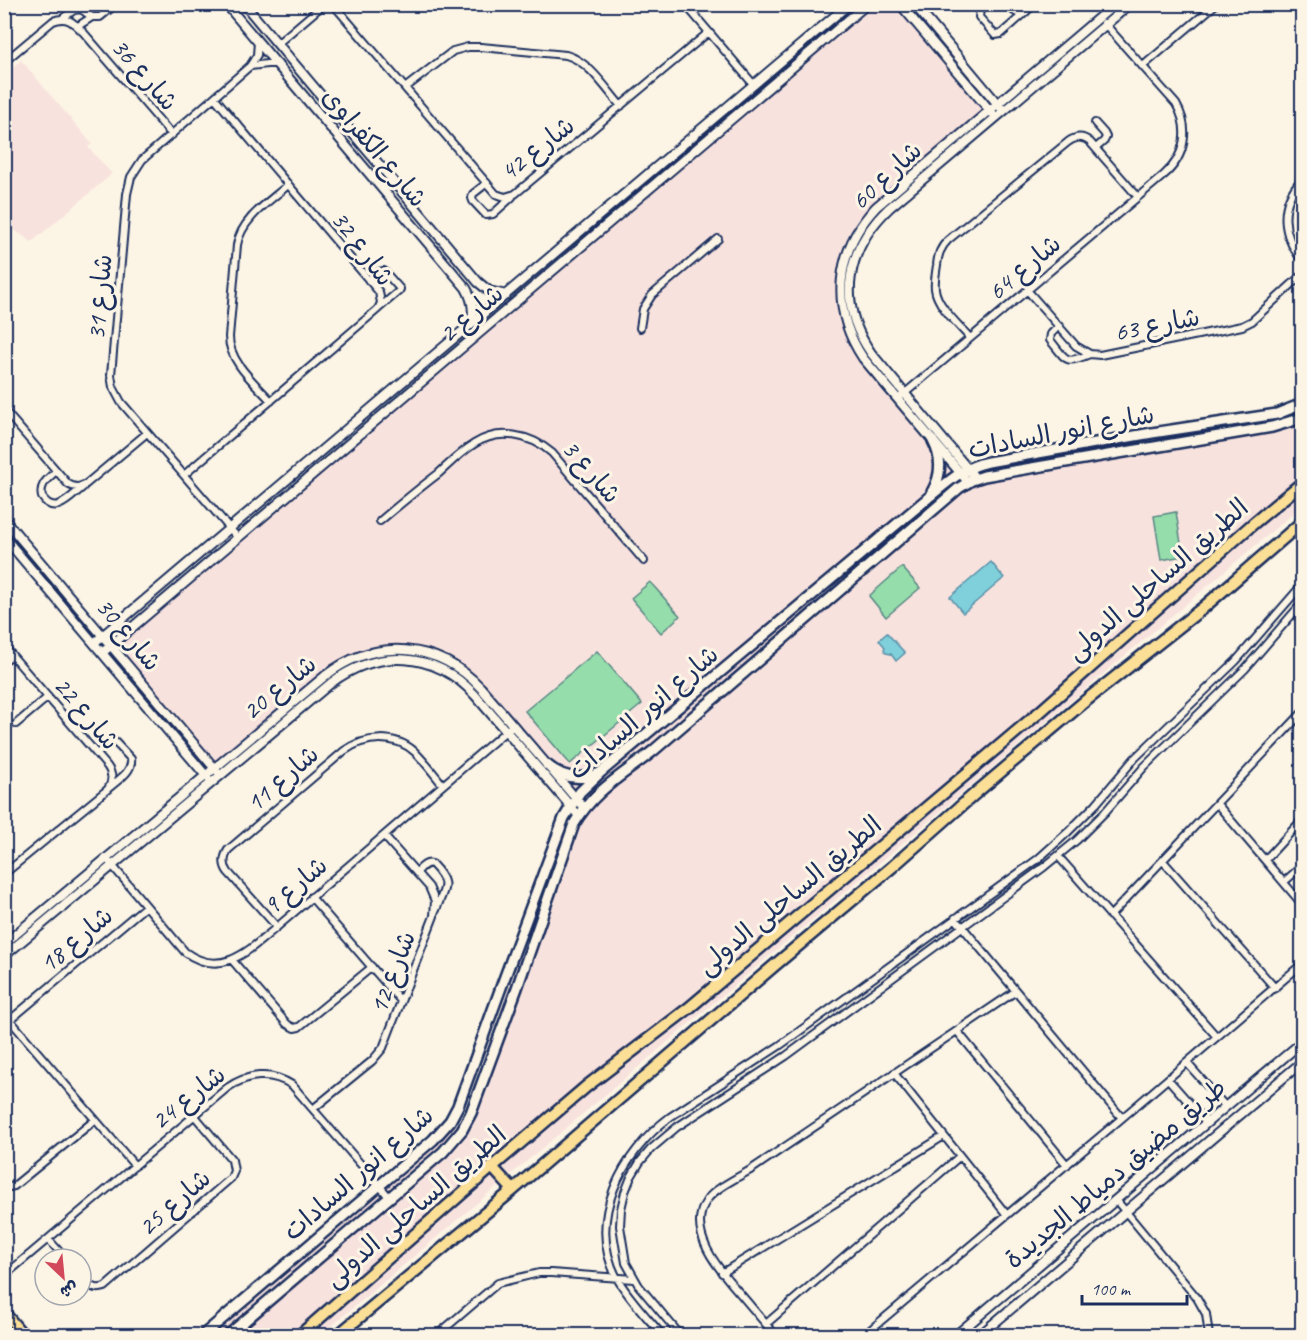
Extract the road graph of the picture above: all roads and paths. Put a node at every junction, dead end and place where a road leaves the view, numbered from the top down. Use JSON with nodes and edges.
{"nodes":[{"id":1,"x":226,"y":4,"type":"edge"},
{"id":2,"x":244,"y":4,"type":"edge"},
{"id":3,"x":324,"y":4,"type":"edge"},
{"id":4,"x":333,"y":4,"type":"edge"},
{"id":5,"x":685,"y":4,"type":"edge"},
{"id":6,"x":849,"y":4,"type":"edge"},
{"id":7,"x":867,"y":4,"type":"edge"},
{"id":8,"x":900,"y":4,"type":"edge"},
{"id":9,"x":914,"y":4,"type":"edge"},
{"id":10,"x":985,"y":4,"type":"edge"},
{"id":11,"x":1007,"y":4,"type":"edge"},
{"id":12,"x":1035,"y":4,"type":"edge"},
{"id":13,"x":1115,"y":4,"type":"edge"},
{"id":14,"x":1130,"y":4,"type":"edge"},
{"id":15,"x":1216,"y":4,"type":"edge"},
{"id":16,"x":112,"y":6,"type":"edge"},
{"id":17,"x":1027,"y":11,"type":"junction"},
{"id":18,"x":92,"y":17,"type":"junction"},
{"id":19,"x":62,"y":18,"type":"junction"},
{"id":20,"x":1100,"y":18,"type":"junction"},
{"id":21,"x":1106,"y":25,"type":"junction"},
{"id":22,"x":78,"y":26,"type":"junction"},
{"id":23,"x":709,"y":32,"type":"junction"},
{"id":24,"x":258,"y":42,"type":"junction"},
{"id":25,"x":277,"y":44,"type":"junction"},
{"id":26,"x":4,"y":62,"type":"edge"},
{"id":27,"x":278,"y":64,"type":"junction"},
{"id":28,"x":250,"y":66,"type":"junction"},
{"id":29,"x":1143,"y":66,"type":"junction"},
{"id":30,"x":754,"y":85,"type":"junction"},
{"id":31,"x":405,"y":88,"type":"junction"},
{"id":32,"x":765,"y":91,"type":"junction"},
{"id":33,"x":215,"y":98,"type":"junction"},
{"id":34,"x":757,"y":98,"type":"junction"},
{"id":35,"x":998,"y":104,"type":"junction"},
{"id":36,"x":621,"y":106,"type":"junction"},
{"id":37,"x":990,"y":110,"type":"junction"},
{"id":38,"x":1004,"y":111,"type":"junction"},
{"id":39,"x":996,"y":118,"type":"junction"},
{"id":40,"x":1095,"y":123,"type":"dead end"},
{"id":41,"x":172,"y":135,"type":"junction"},
{"id":42,"x":1096,"y":148,"type":"junction"},
{"id":43,"x":1302,"y":179,"type":"edge"},
{"id":44,"x":487,"y":183,"type":"junction"},
{"id":45,"x":288,"y":185,"type":"junction"},
{"id":46,"x":515,"y":194,"type":"junction"},
{"id":47,"x":1138,"y":197,"type":"junction"},
{"id":48,"x":589,"y":225,"type":"junction"},
{"id":49,"x":597,"y":233,"type":"junction"},
{"id":50,"x":718,"y":239,"type":"dead end"},
{"id":51,"x":1302,"y":260,"type":"edge"},
{"id":52,"x":1302,"y":275,"type":"edge"},
{"id":53,"x":369,"y":281,"type":"junction"},
{"id":54,"x":480,"y":284,"type":"junction"},
{"id":55,"x":1027,"y":290,"type":"junction"},
{"id":56,"x":469,"y":294,"type":"junction"},
{"id":57,"x":506,"y":295,"type":"junction"},
{"id":58,"x":378,"y":309,"type":"junction"},
{"id":59,"x":471,"y":325,"type":"junction"},
{"id":60,"x":1059,"y":326,"type":"junction"},
{"id":61,"x":640,"y":328,"type":"dead end"},
{"id":62,"x":970,"y":338,"type":"junction"},
{"id":63,"x":1090,"y":354,"type":"junction"},
{"id":64,"x":390,"y":393,"type":"junction"},
{"id":65,"x":901,"y":396,"type":"junction"},
{"id":66,"x":271,"y":401,"type":"junction"},
{"id":67,"x":398,"y":402,"type":"junction"},
{"id":68,"x":1302,"y":404,"type":"edge"},
{"id":69,"x":4,"y":410,"type":"edge"},
{"id":70,"x":1302,"y":418,"type":"edge"},
{"id":71,"x":147,"y":433,"type":"junction"},
{"id":72,"x":1152,"y":433,"type":"junction"},
{"id":73,"x":933,"y":441,"type":"junction"},
{"id":74,"x":1154,"y":446,"type":"junction"},
{"id":75,"x":56,"y":471,"type":"junction"},
{"id":76,"x":964,"y":471,"type":"junction"},
{"id":77,"x":184,"y":476,"type":"junction"},
{"id":78,"x":972,"y":481,"type":"junction"},
{"id":79,"x":1302,"y":483,"type":"edge"},
{"id":80,"x":86,"y":484,"type":"junction"},
{"id":81,"x":928,"y":498,"type":"junction"},
{"id":82,"x":4,"y":519,"type":"edge"},
{"id":83,"x":380,"y":521,"type":"dead end"},
{"id":84,"x":1302,"y":522,"type":"edge"},
{"id":85,"x":230,"y":528,"type":"junction"},
{"id":86,"x":4,"y":537,"type":"edge"},
{"id":87,"x":238,"y":538,"type":"junction"},
{"id":88,"x":644,"y":561,"type":"dead end"},
{"id":89,"x":1302,"y":585,"type":"edge"},
{"id":90,"x":1302,"y":603,"type":"edge"},
{"id":91,"x":103,"y":636,"type":"junction"},
{"id":92,"x":94,"y":643,"type":"junction"},
{"id":93,"x":111,"y":645,"type":"junction"},
{"id":94,"x":4,"y":646,"type":"edge"},
{"id":95,"x":102,"y":653,"type":"junction"},
{"id":96,"x":12,"y":655,"type":"junction"},
{"id":97,"x":4,"y":661,"type":"edge"},
{"id":98,"x":48,"y":698,"type":"junction"},
{"id":99,"x":1302,"y":713,"type":"edge"},
{"id":100,"x":16,"y":724,"type":"dead end"},
{"id":101,"x":513,"y":725,"type":"junction"},
{"id":102,"x":506,"y":731,"type":"junction"},
{"id":103,"x":97,"y":754,"type":"junction"},
{"id":104,"x":547,"y":765,"type":"junction"},
{"id":105,"x":214,"y":768,"type":"junction"},
{"id":106,"x":602,"y":772,"type":"junction"},
{"id":107,"x":205,"y":775,"type":"junction"},
{"id":108,"x":221,"y":776,"type":"junction"},
{"id":109,"x":212,"y":783,"type":"junction"},
{"id":110,"x":443,"y":785,"type":"junction"},
{"id":111,"x":108,"y":789,"type":"junction"},
{"id":112,"x":573,"y":802,"type":"junction"},
{"id":113,"x":1217,"y":804,"type":"junction"},
{"id":114,"x":581,"y":812,"type":"junction"},
{"id":115,"x":1302,"y":820,"type":"edge"},
{"id":116,"x":384,"y":836,"type":"junction"},
{"id":117,"x":1058,"y":856,"type":"junction"},
{"id":118,"x":106,"y":858,"type":"junction"},
{"id":119,"x":1265,"y":860,"type":"junction"},
{"id":120,"x":1163,"y":861,"type":"junction"},
{"id":121,"x":112,"y":866,"type":"junction"},
{"id":122,"x":1302,"y":866,"type":"edge"},
{"id":123,"x":417,"y":872,"type":"junction"},
{"id":124,"x":4,"y":874,"type":"edge"},
{"id":125,"x":1284,"y":882,"type":"junction"},
{"id":126,"x":311,"y":897,"type":"junction"},
{"id":127,"x":1302,"y":904,"type":"edge"},
{"id":128,"x":146,"y":906,"type":"junction"},
{"id":129,"x":434,"y":916,"type":"junction"},
{"id":130,"x":1110,"y":916,"type":"junction"},
{"id":131,"x":955,"y":918,"type":"junction"},
{"id":132,"x":277,"y":927,"type":"junction"},
{"id":133,"x":963,"y":927,"type":"junction"},
{"id":134,"x":4,"y":944,"type":"edge"},
{"id":135,"x":4,"y":956,"type":"edge"},
{"id":136,"x":232,"y":960,"type":"junction"},
{"id":137,"x":1302,"y":964,"type":"edge"},
{"id":138,"x":372,"y":967,"type":"junction"},
{"id":139,"x":502,"y":982,"type":"junction"},
{"id":140,"x":518,"y":988,"type":"junction"},
{"id":141,"x":1275,"y":988,"type":"junction"},
{"id":142,"x":1016,"y":991,"type":"junction"},
{"id":143,"x":401,"y":1001,"type":"junction"},
{"id":144,"x":7,"y":1022,"type":"edge"},
{"id":145,"x":957,"y":1030,"type":"junction"},
{"id":146,"x":1217,"y":1037,"type":"junction"},
{"id":147,"x":1302,"y":1042,"type":"edge"},
{"id":148,"x":1302,"y":1062,"type":"edge"},
{"id":149,"x":1187,"y":1063,"type":"junction"},
{"id":150,"x":894,"y":1074,"type":"junction"},
{"id":151,"x":1168,"y":1079,"type":"junction"},
{"id":152,"x":1226,"y":1107,"type":"junction"},
{"id":153,"x":313,"y":1109,"type":"junction"},
{"id":154,"x":194,"y":1116,"type":"junction"},
{"id":155,"x":1122,"y":1119,"type":"junction"},
{"id":156,"x":95,"y":1120,"type":"junction"},
{"id":157,"x":1207,"y":1123,"type":"junction"},
{"id":158,"x":944,"y":1136,"type":"junction"},
{"id":159,"x":960,"y":1156,"type":"junction"},
{"id":160,"x":1067,"y":1165,"type":"junction"},
{"id":161,"x":135,"y":1166,"type":"junction"},
{"id":162,"x":492,"y":1167,"type":"junction"},
{"id":163,"x":380,"y":1186,"type":"junction"},
{"id":164,"x":4,"y":1188,"type":"edge"},
{"id":165,"x":513,"y":1190,"type":"junction"},
{"id":166,"x":390,"y":1198,"type":"junction"},
{"id":167,"x":1116,"y":1200,"type":"junction"},
{"id":168,"x":1126,"y":1212,"type":"junction"},
{"id":169,"x":1007,"y":1215,"type":"junction"},
{"id":170,"x":48,"y":1239,"type":"junction"},
{"id":171,"x":55,"y":1247,"type":"edge"},
{"id":172,"x":722,"y":1273,"type":"junction"},
{"id":173,"x":4,"y":1276,"type":"edge"},
{"id":174,"x":617,"y":1277,"type":"junction"},
{"id":175,"x":634,"y":1279,"type":"junction"},
{"id":176,"x":93,"y":1287,"type":"edge"},
{"id":177,"x":236,"y":1307,"type":"junction"},
{"id":178,"x":4,"y":1312,"type":"edge"},
{"id":179,"x":247,"y":1318,"type":"junction"},
{"id":180,"x":766,"y":1324,"type":"junction"},
{"id":181,"x":24,"y":1335,"type":"edge"},
{"id":182,"x":202,"y":1335,"type":"edge"},
{"id":183,"x":226,"y":1335,"type":"edge"},
{"id":184,"x":299,"y":1335,"type":"edge"},
{"id":185,"x":337,"y":1335,"type":"edge"},
{"id":186,"x":436,"y":1335,"type":"edge"},
{"id":187,"x":663,"y":1335,"type":"edge"},
{"id":188,"x":681,"y":1335,"type":"edge"},
{"id":189,"x":776,"y":1335,"type":"edge"},
{"id":190,"x":863,"y":1335,"type":"edge"},
{"id":191,"x":955,"y":1335,"type":"edge"},
{"id":192,"x":979,"y":1335,"type":"edge"},
{"id":193,"x":1209,"y":1335,"type":"edge"}],
"edges":[{"from":1,"to":24,"type":"street","name":"شارع الكفراوى"},
{"from":2,"to":25,"type":"street","name":"شارع الكفراوى"},
{"from":3,"to":25,"type":"street"},
{"from":4,"to":31,"type":"street","name":"شارع 42"},
{"from":5,"to":23,"type":"street"},
{"from":6,"to":30,"type":"street","name":"شارع 2"},
{"from":7,"to":32,"type":"street","name":"شارع 2"},
{"from":8,"to":37,"type":"street"},
{"from":9,"to":35,"type":"street"},
{"from":10,"to":17,"type":"street"},
{"from":11,"to":17,"type":"street"},
{"from":12,"to":17,"type":"street"},
{"from":13,"to":20,"type":"street","name":"شارع 60"},
{"from":14,"to":21,"type":"street","name":"شارع 60"},
{"from":15,"to":29,"type":"street"},
{"from":16,"to":18,"type":"street"},
{"from":18,"to":19,"type":"street"},
{"from":18,"to":22,"type":"street"},
{"from":19,"to":22,"type":"street","name":"شارع 36"},
{"from":19,"to":26,"type":"street"},
{"from":20,"to":21,"type":"street"},
{"from":20,"to":35,"type":"street","name":"شارع 60"},
{"from":21,"to":29,"type":"street"},
{"from":21,"to":38,"type":"street","name":"شارع 60"},
{"from":22,"to":41,"type":"street","name":"شارع 36"},
{"from":23,"to":30,"type":"street"},
{"from":23,"to":36,"type":"street","name":"شارع 42"},
{"from":24,"to":27,"type":"street","name":"شارع الكفراوى"},
{"from":24,"to":28,"type":"street","name":"شارع 31"},
{"from":25,"to":54,"type":"street","name":"شارع الكفراوى"},
{"from":27,"to":28,"type":"street"},
{"from":27,"to":56,"type":"street","name":"شارع الكفراوى"},
{"from":28,"to":33,"type":"street","name":"شارع 31"},
{"from":29,"to":47,"type":"street","name":"شارع 64"},
{"from":30,"to":32,"type":"street"},
{"from":30,"to":34,"type":"street"},
{"from":30,"to":48,"type":"street","name":"شارع 2"},
{"from":31,"to":36,"type":"street"},
{"from":31,"to":44,"type":"street","name":"شارع 42"},
{"from":32,"to":34,"type":"street","name":"شارع 2"},
{"from":33,"to":41,"type":"street","name":"شارع 31"},
{"from":33,"to":45,"type":"street","name":"شارع 32"},
{"from":34,"to":49,"type":"street","name":"شارع 2"},
{"from":35,"to":37,"type":"street","name":"شارع 60"},
{"from":35,"to":38,"type":"street"},
{"from":36,"to":46,"type":"street","name":"شارع 42"},
{"from":37,"to":39,"type":"street"},
{"from":37,"to":65,"type":"street","name":"شارع 60"},
{"from":38,"to":39,"type":"street","name":"شارع 60"},
{"from":39,"to":65,"type":"street","name":"شارع 60"},
{"from":40,"to":42,"type":"street"},
{"from":41,"to":71,"type":"street","name":"شارع 31"},
{"from":42,"to":47,"type":"street"},
{"from":42,"to":62,"type":"street"},
{"from":43,"to":51,"type":"street"},
{"from":44,"to":46,"type":"street","name":"شارع 42"},
{"from":44,"to":46,"type":"street"},
{"from":45,"to":53,"type":"street","name":"شارع 32"},
{"from":45,"to":66,"type":"street"},
{"from":47,"to":55,"type":"street","name":"شارع 64"},
{"from":48,"to":49,"type":"street"},
{"from":48,"to":57,"type":"street","name":"شارع 2"},
{"from":49,"to":67,"type":"street","name":"شارع 2"},
{"from":50,"to":61,"type":"street"},
{"from":52,"to":63,"type":"street","name":"شارع 63"},
{"from":53,"to":58,"type":"street","name":"شارع 32"},
{"from":53,"to":58,"type":"street"},
{"from":54,"to":56,"type":"street"},
{"from":54,"to":57,"type":"street","name":"شارع الكفراوى"},
{"from":55,"to":60,"type":"street","name":"شارع 63"},
{"from":55,"to":62,"type":"street","name":"شارع 64"},
{"from":56,"to":59,"type":"street"},
{"from":57,"to":59,"type":"street","name":"شارع 2"},
{"from":58,"to":66,"type":"street","name":"شارع 32"},
{"from":59,"to":64,"type":"street","name":"شارع 2"},
{"from":60,"to":63,"type":"street","name":"شارع 63"},
{"from":60,"to":63,"type":"street"},
{"from":62,"to":65,"type":"street","name":"شارع 64"},
{"from":64,"to":67,"type":"street"},
{"from":64,"to":85,"type":"street","name":"شارع 2"},
{"from":65,"to":73,"type":"street","name":"شارع 60"},
{"from":65,"to":76,"type":"street","name":"شارع 60"},
{"from":66,"to":77,"type":"street","name":"شارع 32"},
{"from":67,"to":87,"type":"street","name":"شارع 2"},
{"from":68,"to":72,"type":"main road","name":"شارع انور السادات"},
{"from":69,"to":75,"type":"street"},
{"from":70,"to":74,"type":"main road","name":"شارع انور السادات"},
{"from":71,"to":77,"type":"street","name":"شارع 31"},
{"from":71,"to":80,"type":"street"},
{"from":72,"to":74,"type":"main road"},
{"from":72,"to":76,"type":"main road","name":"شارع انور السادات"},
{"from":73,"to":76,"type":"street","name":"شارع 60"},
{"from":73,"to":81,"type":"main road"},
{"from":74,"to":78,"type":"main road","name":"شارع انور السادات"},
{"from":75,"to":80,"type":"street"},
{"from":75,"to":80,"type":"street"},
{"from":76,"to":78,"type":"street","name":"شارع 60"},
{"from":76,"to":81,"type":"main road","name":"شارع انور السادات"},
{"from":77,"to":85,"type":"street","name":"شارع 31"},
{"from":78,"to":114,"type":"main road","name":"شارع انور السادات"},
{"from":79,"to":162,"type":"highway","name":"الطريق الساحلى الدولى"},
{"from":81,"to":106,"type":"main road","name":"شارع انور السادات"},
{"from":82,"to":91,"type":"street","name":"شارع 30"},
{"from":83,"to":88,"type":"street","name":"شارع 3"},
{"from":84,"to":165,"type":"highway","name":"الطريق الساحلى الدولى"},
{"from":85,"to":87,"type":"street","name":"شارع 31"},
{"from":85,"to":91,"type":"street","name":"شارع 2"},
{"from":86,"to":92,"type":"street","name":"شارع 30"},
{"from":87,"to":93,"type":"street","name":"شارع 2"},
{"from":89,"to":131,"type":"street"},
{"from":90,"to":117,"type":"street"},
{"from":91,"to":92,"type":"street","name":"شارع 2"},
{"from":91,"to":93,"type":"street","name":"شارع 30"},
{"from":92,"to":95,"type":"street","name":"شارع 30"},
{"from":93,"to":95,"type":"street","name":"شارع 2"},
{"from":93,"to":105,"type":"street","name":"شارع 30"},
{"from":94,"to":96,"type":"street","name":"شارع 22"},
{"from":95,"to":107,"type":"street","name":"شارع 30"},
{"from":96,"to":97,"type":"street"},
{"from":96,"to":98,"type":"street","name":"شارع 22"},
{"from":98,"to":100,"type":"street"},
{"from":98,"to":103,"type":"street","name":"شارع 22"},
{"from":99,"to":113,"type":"street"},
{"from":101,"to":102,"type":"street","name":"شارع 9"},
{"from":101,"to":104,"type":"street","name":"شارع 20"},
{"from":101,"to":105,"type":"street","name":"شارع 20"},
{"from":102,"to":108,"type":"street","name":"شارع 20"},
{"from":102,"to":110,"type":"street","name":"شارع 9"},
{"from":102,"to":112,"type":"street","name":"شارع 20"},
{"from":103,"to":111,"type":"street","name":"شارع 22"},
{"from":103,"to":111,"type":"street"},
{"from":104,"to":106,"type":"main road"},
{"from":104,"to":112,"type":"street","name":"شارع 20"},
{"from":105,"to":107,"type":"street","name":"شارع 20"},
{"from":105,"to":108,"type":"street","name":"شارع 30"},
{"from":106,"to":112,"type":"main road","name":"شارع انور السادات"},
{"from":107,"to":109,"type":"street","name":"شارع 30"},
{"from":107,"to":118,"type":"street","name":"شارع 20"},
{"from":108,"to":109,"type":"street","name":"شارع 20"},
{"from":109,"to":121,"type":"street","name":"شارع 20"},
{"from":110,"to":116,"type":"street","name":"شارع 9"},
{"from":110,"to":132,"type":"street","name":"شارع 11"},
{"from":111,"to":124,"type":"street","name":"شارع 22"},
{"from":112,"to":114,"type":"street","name":"شارع 20"},
{"from":112,"to":139,"type":"main road","name":"شارع انور السادات"},
{"from":113,"to":119,"type":"street"},
{"from":113,"to":120,"type":"street"},
{"from":114,"to":140,"type":"main road","name":"شارع انور السادات"},
{"from":115,"to":119,"type":"street"},
{"from":116,"to":123,"type":"street","name":"شارع 12"},
{"from":116,"to":126,"type":"street","name":"شارع 9"},
{"from":117,"to":130,"type":"street"},
{"from":117,"to":133,"type":"street"},
{"from":118,"to":121,"type":"street"},
{"from":118,"to":134,"type":"street","name":"شارع 20"},
{"from":119,"to":125,"type":"street"},
{"from":120,"to":130,"type":"street"},
{"from":120,"to":141,"type":"street"},
{"from":121,"to":128,"type":"street"},
{"from":121,"to":135,"type":"street","name":"شارع 20"},
{"from":122,"to":125,"type":"street"},
{"from":123,"to":129,"type":"street","name":"شارع 12"},
{"from":123,"to":129,"type":"street"},
{"from":125,"to":127,"type":"street"},
{"from":126,"to":132,"type":"street","name":"شارع 9"},
{"from":126,"to":138,"type":"street"},
{"from":128,"to":136,"type":"street"},
{"from":128,"to":144,"type":"street","name":"شارع 18"},
{"from":129,"to":143,"type":"street","name":"شارع 12"},
{"from":130,"to":146,"type":"street"},
{"from":131,"to":133,"type":"street"},
{"from":131,"to":174,"type":"street"},
{"from":132,"to":136,"type":"street","name":"شارع 9"},
{"from":133,"to":142,"type":"street"},
{"from":133,"to":175,"type":"street"},
{"from":136,"to":138,"type":"street"},
{"from":137,"to":141,"type":"street"},
{"from":138,"to":143,"type":"street"},
{"from":139,"to":140,"type":"main road"},
{"from":139,"to":163,"type":"main road","name":"شارع انور السادات"},
{"from":140,"to":166,"type":"main road","name":"شارع انور السادات"},
{"from":141,"to":146,"type":"street"},
{"from":142,"to":145,"type":"street"},
{"from":142,"to":155,"type":"street"},
{"from":143,"to":153,"type":"street","name":"شارع 12"},
{"from":144,"to":156,"type":"street"},
{"from":145,"to":150,"type":"street"},
{"from":145,"to":160,"type":"street"},
{"from":146,"to":149,"type":"street"},
{"from":147,"to":152,"type":"street","name":"طريق مضيق دمياط الجديدة"},
{"from":148,"to":168,"type":"street","name":"طريق مضيق دمياط الجديدة"},
{"from":149,"to":151,"type":"street"},
{"from":149,"to":152,"type":"street"},
{"from":150,"to":158,"type":"street"},
{"from":150,"to":172,"type":"street"},
{"from":151,"to":155,"type":"street"},
{"from":151,"to":157,"type":"street"},
{"from":152,"to":157,"type":"street","name":"طريق مضيق دمياط الجديدة"},
{"from":153,"to":154,"type":"street","name":"شارع 24"},
{"from":153,"to":163,"type":"street","name":"شارع 24"},
{"from":154,"to":161,"type":"street","name":"شارع 24"},
{"from":154,"to":176,"type":"street","name":"شارع 25"},
{"from":155,"to":160,"type":"street"},
{"from":156,"to":161,"type":"street"},
{"from":156,"to":164,"type":"street"},
{"from":157,"to":167,"type":"street","name":"طريق مضيق دمياط الجديدة"},
{"from":158,"to":159,"type":"street"},
{"from":158,"to":172,"type":"street"},
{"from":159,"to":169,"type":"street"},
{"from":159,"to":180,"type":"street"},
{"from":160,"to":169,"type":"street"},
{"from":161,"to":170,"type":"street","name":"شارع 24"},
{"from":162,"to":165,"type":"highway"},
{"from":162,"to":184,"type":"highway","name":"الطريق الساحلى الدولى"},
{"from":163,"to":166,"type":"street","name":"شارع 24"},
{"from":163,"to":177,"type":"main road","name":"شارع انور السادات"},
{"from":165,"to":185,"type":"highway","name":"الطريق الساحلى الدولى"},
{"from":166,"to":179,"type":"main road","name":"شارع انور السادات"},
{"from":167,"to":168,"type":"street"},
{"from":167,"to":191,"type":"street","name":"طريق مضيق دمياط الجديدة"},
{"from":168,"to":192,"type":"street","name":"طريق مضيق دمياط الجديدة"},
{"from":168,"to":193,"type":"street"},
{"from":169,"to":190,"type":"street"},
{"from":170,"to":171,"type":"street"},
{"from":170,"to":173,"type":"street","name":"شارع 24"},
{"from":172,"to":180,"type":"street"},
{"from":174,"to":175,"type":"street"},
{"from":174,"to":186,"type":"street"},
{"from":174,"to":187,"type":"street"},
{"from":175,"to":188,"type":"street"},
{"from":177,"to":179,"type":"main road"},
{"from":177,"to":182,"type":"main road","name":"شارع انور السادات"},
{"from":178,"to":181,"type":"main road"},
{"from":179,"to":183,"type":"main road","name":"شارع انور السادات"},
{"from":180,"to":189,"type":"street"}]}
